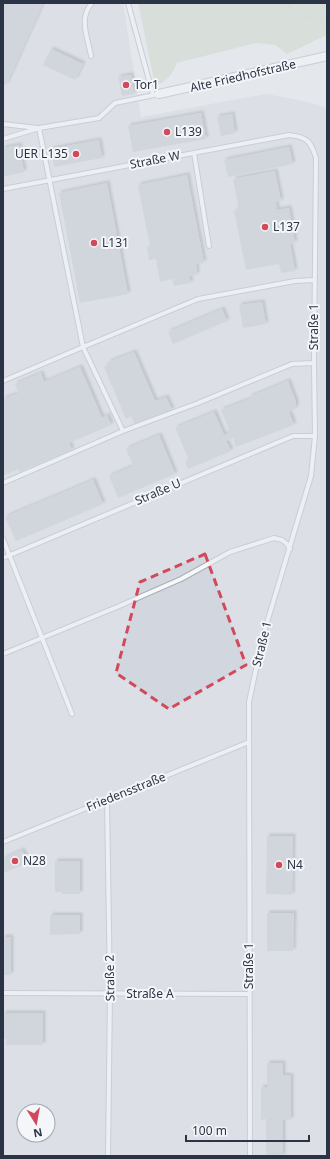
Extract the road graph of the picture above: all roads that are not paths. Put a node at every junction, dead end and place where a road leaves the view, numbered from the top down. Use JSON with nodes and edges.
{"nodes":[{"id":1,"x":92,"y":3,"type":"edge"},
{"id":2,"x":128,"y":3,"type":"edge"},
{"id":3,"x":91,"y":56,"type":"dead end"},
{"id":4,"x":327,"y":56,"type":"edge"},
{"id":5,"x":156,"y":95,"type":"junction"},
{"id":6,"x":3,"y":124,"type":"edge"},
{"id":7,"x":39,"y":128,"type":"junction"},
{"id":8,"x":3,"y":140,"type":"edge"},
{"id":9,"x":307,"y":140,"type":"joint"},
{"id":10,"x":194,"y":153,"type":"junction"},
{"id":11,"x":50,"y":180,"type":"junction"},
{"id":12,"x":3,"y":189,"type":"edge"},
{"id":13,"x":209,"y":246,"type":"dead end"},
{"id":14,"x":314,"y":280,"type":"junction"},
{"id":15,"x":83,"y":347,"type":"junction"},
{"id":16,"x":314,"y":363,"type":"junction"},
{"id":17,"x":3,"y":381,"type":"edge"},
{"id":18,"x":123,"y":431,"type":"junction"},
{"id":19,"x":315,"y":436,"type":"junction"},
{"id":20,"x":3,"y":484,"type":"edge"},
{"id":21,"x":3,"y":539,"type":"edge"},
{"id":22,"x":290,"y":550,"type":"junction"},
{"id":23,"x":9,"y":555,"type":"junction"},
{"id":24,"x":3,"y":558,"type":"edge"},
{"id":25,"x":42,"y":637,"type":"junction"},
{"id":26,"x":3,"y":654,"type":"edge"},
{"id":27,"x":72,"y":714,"type":"dead end"},
{"id":28,"x":249,"y":742,"type":"junction"},
{"id":29,"x":107,"y":800,"type":"junction"},
{"id":30,"x":3,"y":842,"type":"edge"},
{"id":31,"x":3,"y":993,"type":"edge"},
{"id":32,"x":110,"y":993,"type":"junction"},
{"id":33,"x":249,"y":994,"type":"junction"},
{"id":34,"x":108,"y":1156,"type":"edge"},
{"id":35,"x":250,"y":1156,"type":"edge"}],
"edges":[{"from":1,"to":3,"type":"lane"},
{"from":2,"to":5,"type":"lane"},
{"from":4,"to":5,"type":"street","name":"Alte Friedhofstraße"},
{"from":5,"to":7,"type":"lane"},
{"from":6,"to":7,"type":"lane"},
{"from":7,"to":8,"type":"lane"},
{"from":7,"to":11,"type":"lane"},
{"from":9,"to":10,"type":"lane","name":"Straße W"},
{"from":9,"to":14,"type":"lane","name":"Straße 1"},
{"from":10,"to":11,"type":"lane","name":"Straße W"},
{"from":10,"to":13,"type":"lane"},
{"from":11,"to":12,"type":"lane","name":"Straße W"},
{"from":11,"to":15,"type":"lane"},
{"from":14,"to":15,"type":"lane"},
{"from":14,"to":16,"type":"lane","name":"Straße 1"},
{"from":15,"to":17,"type":"lane"},
{"from":15,"to":18,"type":"lane"},
{"from":16,"to":18,"type":"lane"},
{"from":16,"to":19,"type":"lane","name":"Straße 1"},
{"from":18,"to":20,"type":"lane"},
{"from":19,"to":22,"type":"lane","name":"Straße 1"},
{"from":19,"to":23,"type":"lane","name":"Straße U"},
{"from":21,"to":23,"type":"lane"},
{"from":22,"to":25,"type":"lane"},
{"from":22,"to":28,"type":"lane","name":"Straße 1"},
{"from":23,"to":24,"type":"lane","name":"Straße U"},
{"from":23,"to":25,"type":"lane"},
{"from":25,"to":26,"type":"lane"},
{"from":25,"to":27,"type":"lane"},
{"from":28,"to":29,"type":"lane","name":"Friedensstraße"},
{"from":28,"to":33,"type":"lane","name":"Straße 1"},
{"from":29,"to":30,"type":"lane","name":"Friedensstraße"},
{"from":29,"to":32,"type":"lane","name":"Straße 2"},
{"from":31,"to":32,"type":"lane","name":"Straße A"},
{"from":32,"to":33,"type":"lane","name":"Straße A"},
{"from":32,"to":34,"type":"lane","name":"Straße 2"},
{"from":33,"to":35,"type":"lane","name":"Straße 1"}]}
